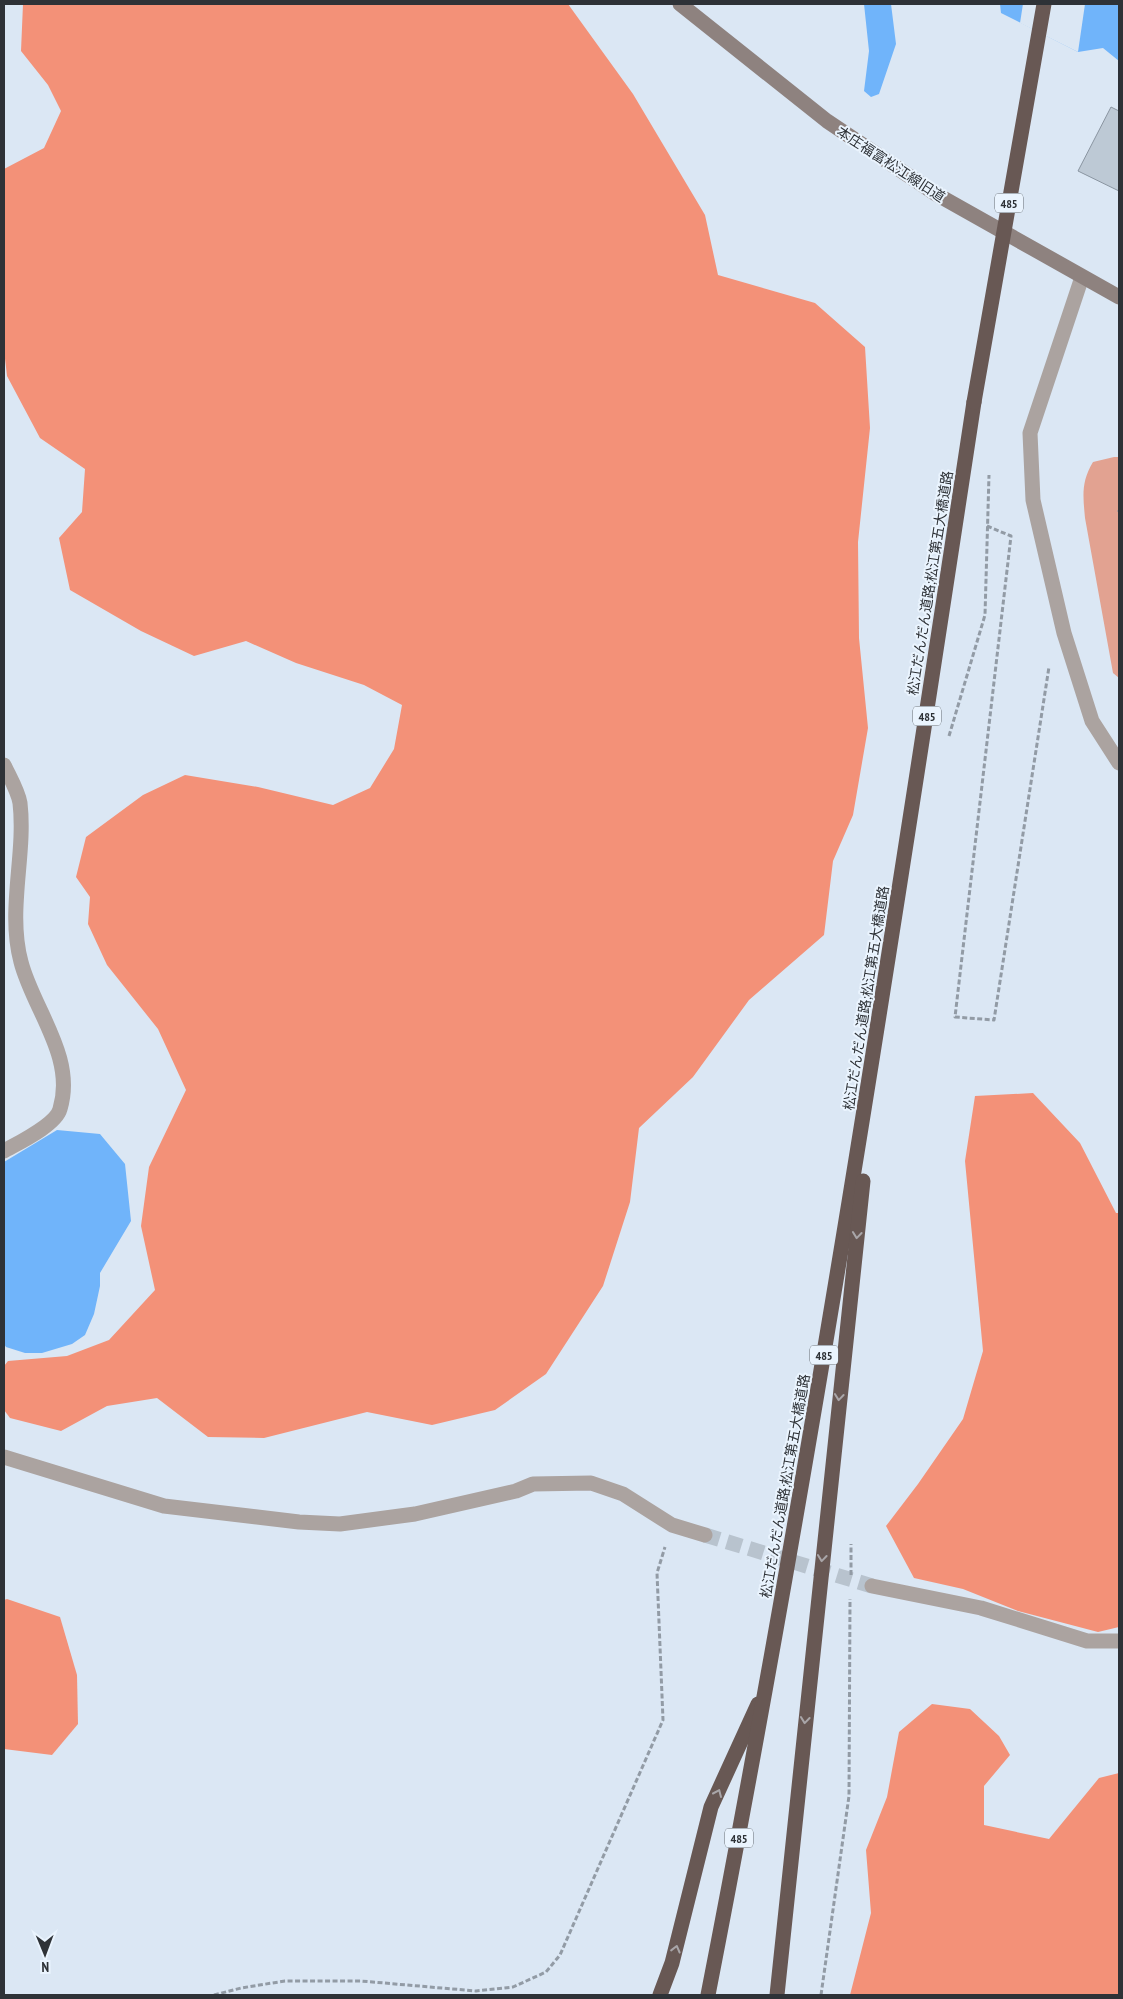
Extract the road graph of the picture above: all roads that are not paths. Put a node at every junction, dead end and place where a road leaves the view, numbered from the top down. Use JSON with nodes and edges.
{"nodes":[{"id":1,"x":680,"y":4,"type":"edge"},
{"id":2,"x":1044,"y":4,"type":"edge"},
{"id":3,"x":1082,"y":278,"type":"junction"},
{"id":4,"x":1119,"y":297,"type":"edge"},
{"id":5,"x":1119,"y":763,"type":"edge"},
{"id":6,"x":4,"y":764,"type":"edge"},
{"id":7,"x":879,"y":1030,"type":"junction"},
{"id":8,"x":4,"y":1151,"type":"edge"},
{"id":9,"x":4,"y":1457,"type":"edge"},
{"id":10,"x":705,"y":1535,"type":"tunnel mouth"},
{"id":11,"x":872,"y":1586,"type":"tunnel mouth"},
{"id":12,"x":1119,"y":1640,"type":"edge"},
{"id":13,"x":769,"y":1680,"type":"junction"},
{"id":14,"x":660,"y":1995,"type":"edge"},
{"id":15,"x":708,"y":1995,"type":"edge"},
{"id":16,"x":776,"y":1995,"type":"edge"}],
"edges":[{"from":1,"to":3,"type":"street","name":"本庄福富松江線旧道"},
{"from":2,"to":7,"type":"highway","name":"松江だんだん道路;松江第五大橋道路","number":"485","bridge":true},
{"from":3,"to":4,"type":"street","name":"本庄福富松江線旧道"},
{"from":3,"to":5,"type":"street"},
{"from":6,"to":8,"type":"street"},
{"from":7,"to":13,"type":"highway","name":"松江だんだん道路;松江第五大橋道路","number":"485"},
{"from":7,"to":16,"type":"highway","one_way":true},
{"from":9,"to":10,"type":"street"},
{"from":11,"to":12,"type":"street"},
{"from":14,"to":13,"type":"highway","one_way":true},
{"from":13,"to":15,"type":"highway","name":"松江だんだん道路;松江第五大橋道路","number":"485"}]}
